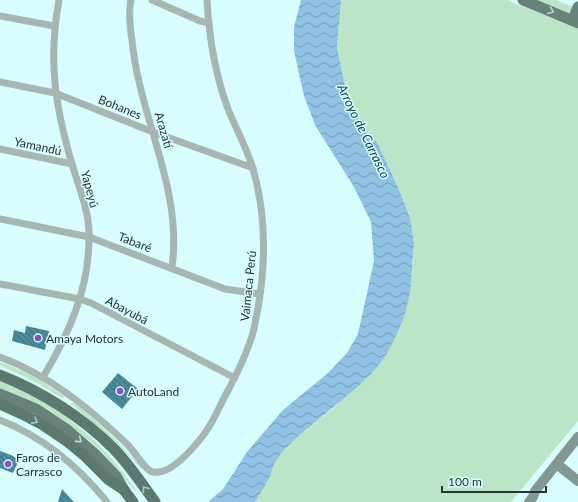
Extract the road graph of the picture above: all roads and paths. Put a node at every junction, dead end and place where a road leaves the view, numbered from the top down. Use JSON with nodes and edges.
{"nodes":[{"id":1,"x":59,"y":0,"type":"edge"},
{"id":2,"x":131,"y":0,"type":"edge"},
{"id":3,"x":152,"y":0,"type":"edge"},
{"id":4,"x":207,"y":0,"type":"edge"},
{"id":5,"x":523,"y":0,"type":"edge"},
{"id":6,"x":572,"y":0,"type":"edge"},
{"id":7,"x":578,"y":3,"type":"edge"},
{"id":8,"x":578,"y":7,"type":"edge"},
{"id":9,"x":0,"y":16,"type":"edge"},
{"id":10,"x":575,"y":22,"type":"edge"},
{"id":11,"x":208,"y":23,"type":"junction"},
{"id":12,"x":54,"y":26,"type":"junction"},
{"id":13,"x":0,"y":82,"type":"edge"},
{"id":14,"x":55,"y":93,"type":"junction"},
{"id":15,"x":153,"y":132,"type":"junction"},
{"id":16,"x":0,"y":149,"type":"edge"},
{"id":17,"x":72,"y":164,"type":"junction"},
{"id":18,"x":253,"y":168,"type":"junction"},
{"id":19,"x":0,"y":219,"type":"edge"},
{"id":20,"x":89,"y":236,"type":"junction"},
{"id":21,"x":172,"y":267,"type":"junction"},
{"id":22,"x":0,"y":284,"type":"edge"},
{"id":23,"x":260,"y":294,"type":"junction"},
{"id":24,"x":80,"y":299,"type":"junction"},
{"id":25,"x":0,"y":357,"type":"edge"},
{"id":26,"x":0,"y":375,"type":"edge"},
{"id":27,"x":43,"y":377,"type":"junction"},
{"id":28,"x":235,"y":378,"type":"junction"},
{"id":29,"x":0,"y":394,"type":"edge"},
{"id":30,"x":73,"y":398,"type":"junction"},
{"id":31,"x":0,"y":404,"type":"edge"},
{"id":32,"x":59,"y":406,"type":"junction"},
{"id":33,"x":0,"y":420,"type":"edge"},
{"id":34,"x":578,"y":437,"type":"edge"},
{"id":35,"x":557,"y":464,"type":"junction"},
{"id":36,"x":578,"y":481,"type":"edge"},
{"id":37,"x":124,"y":490,"type":"junction"},
{"id":38,"x":535,"y":491,"type":"junction"},
{"id":39,"x":107,"y":502,"type":"edge"},
{"id":40,"x":133,"y":502,"type":"edge"},
{"id":41,"x":155,"y":502,"type":"edge"},
{"id":42,"x":522,"y":502,"type":"edge"},
{"id":43,"x":529,"y":502,"type":"edge"}],
"edges":[{"from":1,"to":12,"type":"street","name":"Yapeyú"},
{"from":2,"to":15,"type":"street","name":"Arazatí"},
{"from":3,"to":11,"type":"street"},
{"from":4,"to":11,"type":"street","name":"Vaimaca Perú"},
{"from":5,"to":10,"type":"main road","one_way":true},
{"from":6,"to":7,"type":"main road"},
{"from":8,"to":10,"type":"main road"},
{"from":9,"to":12,"type":"street"},
{"from":11,"to":18,"type":"street","name":"Vaimaca Perú"},
{"from":12,"to":14,"type":"street","name":"Yapeyú"},
{"from":13,"to":14,"type":"street","name":"Bohanes"},
{"from":14,"to":15,"type":"street","name":"Bohanes"},
{"from":14,"to":17,"type":"street","name":"Yapeyú"},
{"from":15,"to":18,"type":"street","name":"Bohanes"},
{"from":15,"to":21,"type":"street","name":"Arazatí"},
{"from":16,"to":17,"type":"street","name":"Yamandú"},
{"from":17,"to":20,"type":"street","name":"Yapeyú"},
{"from":18,"to":23,"type":"street","name":"Vaimaca Perú"},
{"from":19,"to":20,"type":"street","name":"Tabaré"},
{"from":20,"to":21,"type":"street","name":"Tabaré"},
{"from":20,"to":24,"type":"street","name":"Yapeyú"},
{"from":21,"to":23,"type":"street","name":"Tabaré"},
{"from":22,"to":24,"type":"street","name":"Abayubá"},
{"from":23,"to":28,"type":"street","name":"Vaimaca Perú"},
{"from":24,"to":27,"type":"street","name":"Yapeyú"},
{"from":24,"to":28,"type":"street","name":"Abayubá"},
{"from":25,"to":27,"type":"street"},
{"from":26,"to":32,"type":"highway"},
{"from":27,"to":30,"type":"street"},
{"from":28,"to":30,"type":"street","name":"Vaimaca Perú"},
{"from":29,"to":37,"type":"main road","one_way":true},
{"from":30,"to":32,"type":"street"},
{"from":31,"to":37,"type":"highway","one_way":true},
{"from":41,"to":32,"type":"highway","one_way":true},
{"from":33,"to":39,"type":"street"},
{"from":34,"to":35,"type":"main road"},
{"from":35,"to":36,"type":"main road"},
{"from":35,"to":38,"type":"main road"},
{"from":37,"to":40,"type":"highway"},
{"from":38,"to":42,"type":"main road"},
{"from":38,"to":43,"type":"main road"}]}
